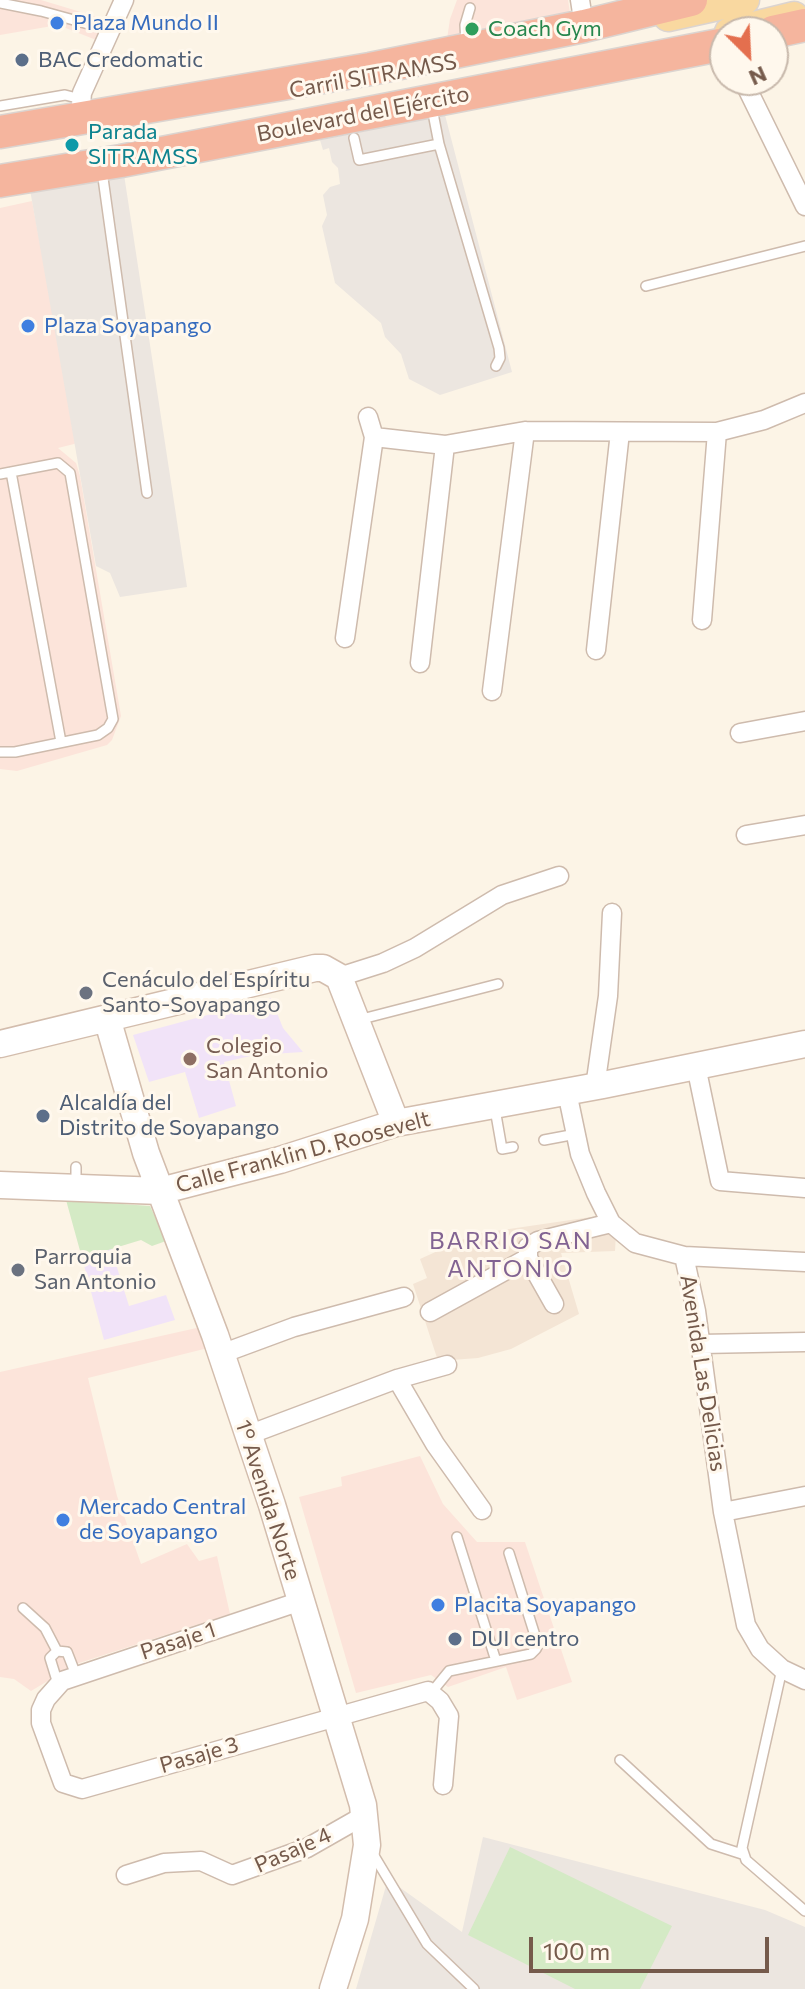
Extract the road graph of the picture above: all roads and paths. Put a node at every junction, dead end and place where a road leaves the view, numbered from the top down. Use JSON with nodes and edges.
{"nodes":[{"id":1,"x":124,"y":0,"type":"edge"},
{"id":2,"x":745,"y":0,"type":"edge"},
{"id":3,"x":682,"y":1,"type":"edge"},
{"id":4,"x":0,"y":3,"type":"edge"},
{"id":5,"x":470,"y":8,"type":"dead end"},
{"id":6,"x":582,"y":13,"type":"edge"},
{"id":7,"x":108,"y":33,"type":"junction"},
{"id":8,"x":709,"y":36,"type":"edge"},
{"id":9,"x":709,"y":47,"type":"edge"},
{"id":10,"x":467,"y":49,"type":"junction"},
{"id":11,"x":751,"y":96,"type":"edge"},
{"id":12,"x":431,"y":101,"type":"junction"},
{"id":13,"x":0,"y":106,"type":"edge"},
{"id":14,"x":81,"y":109,"type":"junction"},
{"id":15,"x":0,"y":132,"type":"edge"},
{"id":16,"x":354,"y":138,"type":"dead end"},
{"id":17,"x":0,"y":144,"type":"edge"},
{"id":18,"x":439,"y":144,"type":"junction"},
{"id":19,"x":101,"y":164,"type":"junction"},
{"id":20,"x":5,"y":180,"type":"edge"},
{"id":21,"x":805,"y":206,"type":"edge"},
{"id":22,"x":805,"y":246,"type":"edge"},
{"id":23,"x":646,"y":286,"type":"dead end"},
{"id":24,"x":496,"y":366,"type":"dead end"},
{"id":25,"x":805,"y":403,"type":"edge"},
{"id":26,"x":368,"y":417,"type":"dead end"},
{"id":27,"x":525,"y":431,"type":"junction"},
{"id":28,"x":620,"y":432,"type":"junction"},
{"id":29,"x":717,"y":432,"type":"junction"},
{"id":30,"x":374,"y":437,"type":"junction"},
{"id":31,"x":445,"y":445,"type":"junction"},
{"id":32,"x":11,"y":472,"type":"junction"},
{"id":33,"x":0,"y":474,"type":"edge"},
{"id":34,"x":147,"y":493,"type":"dead end"},
{"id":35,"x":702,"y":620,"type":"dead end"},
{"id":36,"x":345,"y":638,"type":"dead end"},
{"id":37,"x":596,"y":650,"type":"dead end"},
{"id":38,"x":420,"y":663,"type":"dead end"},
{"id":39,"x":492,"y":691,"type":"dead end"},
{"id":40,"x":805,"y":721,"type":"edge"},
{"id":41,"x":740,"y":733,"type":"dead end"},
{"id":42,"x":61,"y":742,"type":"junction"},
{"id":43,"x":0,"y":750,"type":"edge"},
{"id":44,"x":805,"y":825,"type":"edge"},
{"id":45,"x":746,"y":835,"type":"dead end"},
{"id":46,"x":559,"y":876,"type":"dead end"},
{"id":47,"x":612,"y":913,"type":"dead end"},
{"id":48,"x":339,"y":977,"type":"junction"},
{"id":49,"x":498,"y":984,"type":"dead end"},
{"id":50,"x":107,"y":1018,"type":"junction"},
{"id":51,"x":355,"y":1020,"type":"junction"},
{"id":52,"x":0,"y":1044,"type":"edge"},
{"id":53,"x":805,"y":1044,"type":"edge"},
{"id":54,"x":696,"y":1066,"type":"junction"},
{"id":55,"x":599,"y":1086,"type":"junction"},
{"id":56,"x":567,"y":1092,"type":"junction"},
{"id":57,"x":494,"y":1105,"type":"junction"},
{"id":58,"x":396,"y":1123,"type":"junction"},
{"id":59,"x":576,"y":1134,"type":"junction"},
{"id":60,"x":544,"y":1140,"type":"dead end"},
{"id":61,"x":513,"y":1147,"type":"dead end"},
{"id":62,"x":0,"y":1185,"type":"edge"},
{"id":63,"x":805,"y":1188,"type":"edge"},
{"id":64,"x":160,"y":1191,"type":"junction"},
{"id":65,"x":611,"y":1223,"type":"junction"},
{"id":66,"x":684,"y":1256,"type":"junction"},
{"id":67,"x":528,"y":1258,"type":"junction"},
{"id":68,"x":805,"y":1262,"type":"edge"},
{"id":69,"x":404,"y":1297,"type":"dead end"},
{"id":70,"x":554,"y":1304,"type":"dead end"},
{"id":71,"x":430,"y":1312,"type":"dead end"},
{"id":72,"x":805,"y":1342,"type":"edge"},
{"id":73,"x":701,"y":1344,"type":"junction"},
{"id":74,"x":221,"y":1354,"type":"junction"},
{"id":75,"x":447,"y":1365,"type":"dead end"},
{"id":76,"x":397,"y":1379,"type":"junction"},
{"id":77,"x":248,"y":1435,"type":"junction"},
{"id":78,"x":805,"y":1496,"type":"edge"},
{"id":79,"x":482,"y":1510,"type":"dead end"},
{"id":80,"x":723,"y":1512,"type":"junction"},
{"id":81,"x":457,"y":1537,"type":"dead end"},
{"id":82,"x":509,"y":1553,"type":"dead end"},
{"id":83,"x":301,"y":1601,"type":"junction"},
{"id":84,"x":23,"y":1608,"type":"dead end"},
{"id":85,"x":65,"y":1649,"type":"junction"},
{"id":86,"x":496,"y":1661,"type":"junction"},
{"id":87,"x":782,"y":1669,"type":"junction"},
{"id":88,"x":76,"y":1675,"type":"junction"},
{"id":89,"x":805,"y":1680,"type":"edge"},
{"id":90,"x":58,"y":1684,"type":"junction"},
{"id":91,"x":431,"y":1693,"type":"junction"},
{"id":92,"x":337,"y":1716,"type":"junction"},
{"id":93,"x":620,"y":1760,"type":"dead end"},
{"id":94,"x":443,"y":1785,"type":"dead end"},
{"id":95,"x":365,"y":1815,"type":"junction"},
{"id":96,"x":367,"y":1845,"type":"junction"},
{"id":97,"x":742,"y":1854,"type":"junction"},
{"id":98,"x":126,"y":1875,"type":"dead end"},
{"id":99,"x":805,"y":1911,"type":"edge"},
{"id":100,"x":333,"y":1989,"type":"edge"},
{"id":101,"x":474,"y":1989,"type":"edge"}],
"edges":[{"from":1,"to":7,"type":"street"},
{"from":2,"to":17,"type":"main road","name":"Carril SITRAMSS"},
{"from":3,"to":6,"type":"highway","name":"Boulevard del Ejército"},
{"from":4,"to":7,"type":"lane"},
{"from":5,"to":10,"type":"lane"},
{"from":6,"to":10,"type":"highway","name":"Boulevard del Ejército"},
{"from":7,"to":14,"type":"street"},
{"from":8,"to":20,"type":"main road","name":"Carril SITRAMSS"},
{"from":9,"to":12,"type":"highway","name":"Boulevard del Ejército"},
{"from":10,"to":14,"type":"highway","name":"Boulevard del Ejército"},
{"from":11,"to":21,"type":"street"},
{"from":12,"to":18,"type":"lane"},
{"from":12,"to":19,"type":"highway","name":"Boulevard del Ejército"},
{"from":13,"to":14,"type":"lane"},
{"from":14,"to":15,"type":"highway","name":"Boulevard del Ejército"},
{"from":16,"to":18,"type":"lane"},
{"from":18,"to":24,"type":"lane"},
{"from":19,"to":20,"type":"highway","name":"Boulevard del Ejército"},
{"from":19,"to":34,"type":"lane"},
{"from":22,"to":23,"type":"lane"},
{"from":25,"to":29,"type":"street"},
{"from":26,"to":30,"type":"street"},
{"from":27,"to":28,"type":"street"},
{"from":27,"to":31,"type":"street"},
{"from":27,"to":39,"type":"street"},
{"from":28,"to":29,"type":"street"},
{"from":28,"to":37,"type":"street"},
{"from":29,"to":35,"type":"street"},
{"from":30,"to":31,"type":"street"},
{"from":30,"to":36,"type":"street"},
{"from":31,"to":38,"type":"street"},
{"from":32,"to":33,"type":"lane"},
{"from":32,"to":42,"type":"lane"},
{"from":32,"to":42,"type":"lane"},
{"from":40,"to":41,"type":"street"},
{"from":42,"to":43,"type":"lane"},
{"from":44,"to":45,"type":"street"},
{"from":46,"to":48,"type":"street"},
{"from":47,"to":55,"type":"street"},
{"from":48,"to":50,"type":"main road"},
{"from":48,"to":51,"type":"main road"},
{"from":49,"to":51,"type":"lane"},
{"from":50,"to":52,"type":"main road"},
{"from":50,"to":64,"type":"main road","name":"1° Avenida Norte"},
{"from":51,"to":58,"type":"main road"},
{"from":53,"to":54,"type":"main road","name":"Calle Franklin D. Roosevelt"},
{"from":54,"to":55,"type":"main road","name":"Calle Franklin D. Roosevelt"},
{"from":54,"to":63,"type":"street"},
{"from":55,"to":56,"type":"main road","name":"Calle Franklin D. Roosevelt"},
{"from":56,"to":57,"type":"main road","name":"Calle Franklin D. Roosevelt"},
{"from":56,"to":59,"type":"street"},
{"from":57,"to":58,"type":"main road","name":"Calle Franklin D. Roosevelt"},
{"from":57,"to":61,"type":"lane"},
{"from":58,"to":64,"type":"main road","name":"Calle Franklin D. Roosevelt"},
{"from":59,"to":60,"type":"lane"},
{"from":59,"to":65,"type":"street"},
{"from":62,"to":64,"type":"main road","name":"Calle Franklin D. Roosevelt"},
{"from":64,"to":74,"type":"main road","name":"1° Avenida Norte"},
{"from":65,"to":66,"type":"street","name":"Avenida Las Delicias"},
{"from":65,"to":67,"type":"street"},
{"from":66,"to":68,"type":"street"},
{"from":66,"to":73,"type":"street","name":"Avenida Las Delicias"},
{"from":67,"to":70,"type":"street"},
{"from":67,"to":71,"type":"street"},
{"from":69,"to":74,"type":"street"},
{"from":72,"to":73,"type":"street"},
{"from":73,"to":80,"type":"street","name":"Avenida Las Delicias"},
{"from":74,"to":77,"type":"main road","name":"1° Avenida Norte"},
{"from":75,"to":76,"type":"street"},
{"from":76,"to":77,"type":"street"},
{"from":76,"to":79,"type":"street"},
{"from":77,"to":83,"type":"main road","name":"1° Avenida Norte"},
{"from":78,"to":80,"type":"street"},
{"from":80,"to":87,"type":"street","name":"Avenida Las Delicias"},
{"from":81,"to":86,"type":"lane"},
{"from":82,"to":86,"type":"lane"},
{"from":83,"to":88,"type":"street","name":"Pasaje 1"},
{"from":83,"to":92,"type":"main road","name":"1° Avenida Norte"},
{"from":84,"to":85,"type":"lane"},
{"from":85,"to":88,"type":"lane"},
{"from":85,"to":90,"type":"lane"},
{"from":86,"to":91,"type":"lane"},
{"from":87,"to":89,"type":"street","name":"Avenida Las Delicias"},
{"from":87,"to":97,"type":"lane"},
{"from":88,"to":90,"type":"street","name":"Pasaje 1"},
{"from":90,"to":92,"type":"street","name":"Pasaje 3"},
{"from":91,"to":92,"type":"street","name":"Pasaje 3"},
{"from":91,"to":94,"type":"street"},
{"from":92,"to":95,"type":"main road","name":"1° Avenida Norte"},
{"from":93,"to":97,"type":"lane"},
{"from":95,"to":96,"type":"main road","name":"1° Avenida Norte"},
{"from":95,"to":98,"type":"street","name":"Pasaje 4"},
{"from":96,"to":100,"type":"main road","name":"1° Avenida Norte"},
{"from":96,"to":101,"type":"lane"},
{"from":97,"to":99,"type":"lane"}]}
